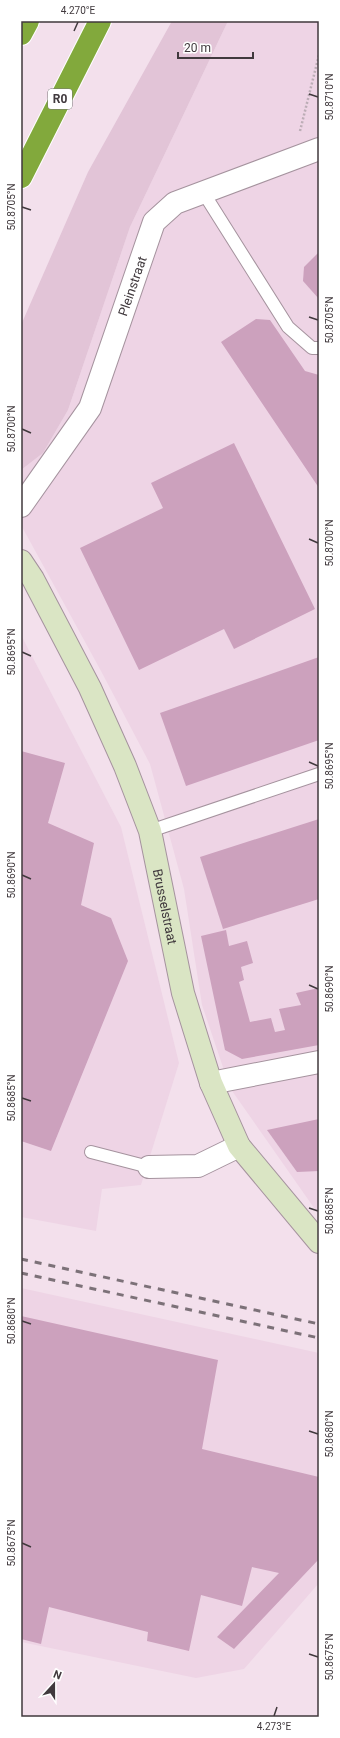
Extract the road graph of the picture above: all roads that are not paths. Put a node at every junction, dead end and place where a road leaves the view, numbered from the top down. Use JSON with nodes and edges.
{"nodes":[{"id":1,"x":28,"y":21,"type":"edge"},
{"id":2,"x":100,"y":21,"type":"edge"},
{"id":3,"x":21,"y":34,"type":"edge"},
{"id":4,"x":319,"y":149,"type":"edge"},
{"id":5,"x":21,"y":177,"type":"edge"},
{"id":6,"x":204,"y":192,"type":"junction"},
{"id":7,"x":319,"y":348,"type":"edge"},
{"id":8,"x":21,"y":506,"type":"edge"},
{"id":9,"x":21,"y":561,"type":"edge"},
{"id":10,"x":319,"y":774,"type":"edge"},
{"id":11,"x":150,"y":831,"type":"junction"},
{"id":12,"x":319,"y":1062,"type":"edge"},
{"id":13,"x":211,"y":1083,"type":"junction"},
{"id":14,"x":239,"y":1146,"type":"junction"},
{"id":15,"x":91,"y":1152,"type":"dead end"},
{"id":16,"x":149,"y":1167,"type":"joint"},
{"id":17,"x":319,"y":1242,"type":"edge"}],
"edges":[{"from":1,"to":3,"type":"highway"},
{"from":2,"to":5,"type":"highway","number":"R0"},
{"from":4,"to":6,"type":"street","name":"Pleinstraat"},
{"from":6,"to":7,"type":"lane"},
{"from":6,"to":8,"type":"street","name":"Pleinstraat"},
{"from":9,"to":11,"type":"street","name":"Brusselstraat"},
{"from":10,"to":11,"type":"lane"},
{"from":11,"to":13,"type":"street","name":"Brusselstraat"},
{"from":12,"to":13,"type":"street"},
{"from":13,"to":14,"type":"street","name":"Brusselstraat"},
{"from":14,"to":16,"type":"street"},
{"from":14,"to":17,"type":"street","name":"Brusselstraat"},
{"from":15,"to":16,"type":"lane"}]}
